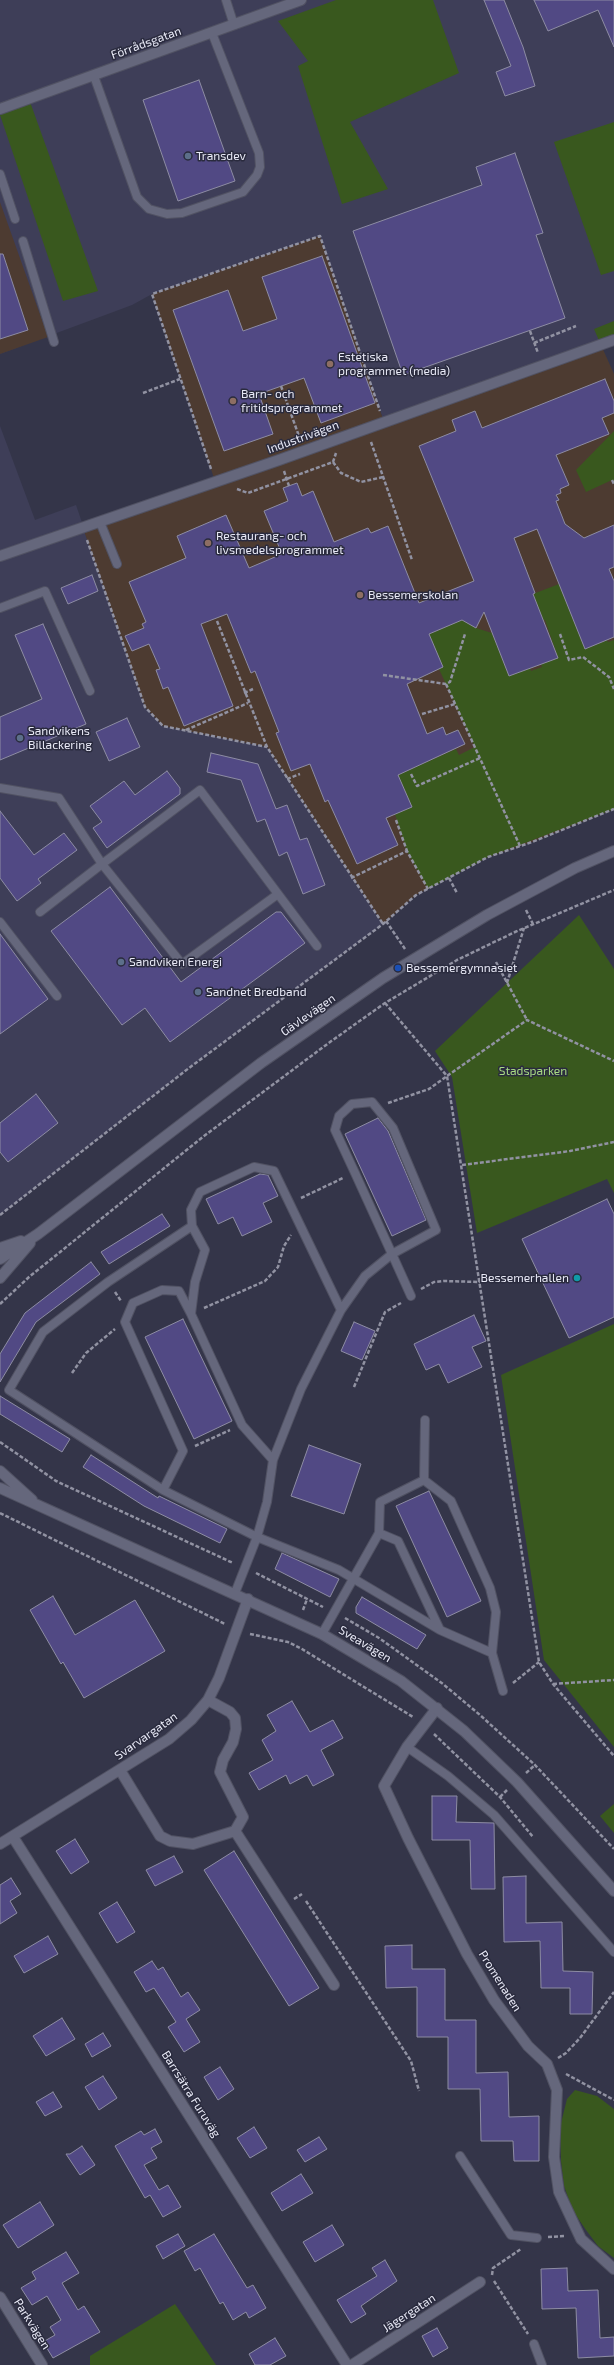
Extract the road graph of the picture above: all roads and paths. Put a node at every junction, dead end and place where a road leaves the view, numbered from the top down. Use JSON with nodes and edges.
{"nodes":[{"id":1,"x":226,"y":0,"type":"edge"},
{"id":2,"x":301,"y":0,"type":"edge"},
{"id":3,"x":234,"y":25,"type":"junction"},
{"id":4,"x":212,"y":33,"type":"junction"},
{"id":5,"x":94,"y":76,"type":"junction"},
{"id":6,"x":0,"y":109,"type":"edge"},
{"id":7,"x":0,"y":174,"type":"edge"},
{"id":8,"x":15,"y":219,"type":"dead end"},
{"id":9,"x":23,"y":241,"type":"dead end"},
{"id":10,"x":576,"y":326,"type":"dead end"},
{"id":11,"x":530,"y":331,"type":"dead end"},
{"id":12,"x":614,"y":340,"type":"edge"},
{"id":13,"x":54,"y":342,"type":"dead end"},
{"id":14,"x":534,"y":342,"type":"junction"},
{"id":15,"x":542,"y":366,"type":"junction"},
{"id":16,"x":180,"y":379,"type":"junction"},
{"id":17,"x":281,"y":386,"type":"dead end"},
{"id":18,"x":143,"y":393,"type":"dead end"},
{"id":19,"x":384,"y":422,"type":"junction"},
{"id":20,"x":366,"y":429,"type":"junction"},
{"id":21,"x":340,"y":438,"type":"junction"},
{"id":22,"x":304,"y":451,"type":"junction"},
{"id":23,"x":334,"y":462,"type":"junction"},
{"id":24,"x":383,"y":477,"type":"junction"},
{"id":25,"x":612,"y":480,"type":"dead end"},
{"id":26,"x":215,"y":481,"type":"junction"},
{"id":27,"x":614,"y":484,"type":"edge"},
{"id":28,"x":100,"y":522,"type":"junction"},
{"id":29,"x":83,"y":528,"type":"junction"},
{"id":30,"x":0,"y":556,"type":"edge"},
{"id":31,"x":412,"y":560,"type":"dead end"},
{"id":32,"x":117,"y":564,"type":"dead end"},
{"id":33,"x":0,"y":608,"type":"edge"},
{"id":34,"x":217,"y":621,"type":"dead end"},
{"id":35,"x":465,"y":634,"type":"dead end"},
{"id":36,"x":560,"y":634,"type":"dead end"},
{"id":37,"x":383,"y":675,"type":"dead end"},
{"id":38,"x":446,"y":684,"type":"junction"},
{"id":39,"x":253,"y":689,"type":"dead end"},
{"id":40,"x":614,"y":689,"type":"edge"},
{"id":41,"x":90,"y":691,"type":"dead end"},
{"id":42,"x":244,"y":693,"type":"junction"},
{"id":43,"x":248,"y":703,"type":"junction"},
{"id":44,"x":455,"y":704,"type":"junction"},
{"id":45,"x":422,"y":714,"type":"dead end"},
{"id":46,"x":185,"y":730,"type":"junction"},
{"id":47,"x":267,"y":747,"type":"junction"},
{"id":48,"x":480,"y":758,"type":"junction"},
{"id":49,"x":300,"y":774,"type":"dead end"},
{"id":50,"x":410,"y":774,"type":"dead end"},
{"id":51,"x":288,"y":779,"type":"junction"},
{"id":52,"x":0,"y":788,"type":"edge"},
{"id":53,"x":614,"y":809,"type":"edge"},
{"id":54,"x":396,"y":820,"type":"dead end"},
{"id":55,"x":520,"y":846,"type":"junction"},
{"id":56,"x":407,"y":851,"type":"junction"},
{"id":57,"x":614,"y":851,"type":"edge"},
{"id":58,"x":102,"y":864,"type":"junction"},
{"id":59,"x":351,"y":878,"type":"junction"},
{"id":60,"x":449,"y":878,"type":"junction"},
{"id":61,"x":428,"y":889,"type":"junction"},
{"id":62,"x":614,"y":890,"type":"edge"},
{"id":63,"x":457,"y":893,"type":"dead end"},
{"id":64,"x":278,"y":894,"type":"junction"},
{"id":65,"x":523,"y":904,"type":"dead end"},
{"id":66,"x":40,"y":912,"type":"dead end"},
{"id":67,"x":386,"y":921,"type":"junction"},
{"id":68,"x":0,"y":922,"type":"edge"},
{"id":69,"x":383,"y":924,"type":"junction"},
{"id":70,"x":533,"y":924,"type":"junction"},
{"id":71,"x":524,"y":928,"type":"junction"},
{"id":72,"x":317,"y":946,"type":"dead end"},
{"id":73,"x":407,"y":953,"type":"dead end"},
{"id":74,"x":496,"y":962,"type":"dead end"},
{"id":75,"x":507,"y":983,"type":"junction"},
{"id":76,"x":57,"y":996,"type":"dead end"},
{"id":77,"x":386,"y":1003,"type":"junction"},
{"id":78,"x":527,"y":1020,"type":"junction"},
{"id":79,"x":614,"y":1060,"type":"edge"},
{"id":80,"x":447,"y":1076,"type":"junction"},
{"id":81,"x":372,"y":1102,"type":"junction"},
{"id":82,"x":614,"y":1142,"type":"edge"},
{"id":83,"x":462,"y":1165,"type":"junction"},
{"id":84,"x":355,"y":1173,"type":"junction"},
{"id":85,"x":289,"y":1204,"type":"junction"},
{"id":86,"x":0,"y":1215,"type":"edge"},
{"id":87,"x":299,"y":1221,"type":"junction"},
{"id":88,"x":192,"y":1226,"type":"junction"},
{"id":89,"x":38,"y":1234,"type":"junction"},
{"id":90,"x":0,"y":1248,"type":"edge"},
{"id":91,"x":392,"y":1254,"type":"junction"},
{"id":92,"x":0,"y":1259,"type":"edge"},
{"id":93,"x":0,"y":1271,"type":"edge"},
{"id":94,"x":0,"y":1278,"type":"edge"},
{"id":95,"x":108,"y":1282,"type":"junction"},
{"id":96,"x":480,"y":1282,"type":"junction"},
{"id":97,"x":411,"y":1296,"type":"junction"},
{"id":98,"x":0,"y":1304,"type":"edge"},
{"id":99,"x":341,"y":1310,"type":"junction"},
{"id":100,"x":129,"y":1313,"type":"junction"},
{"id":101,"x":191,"y":1314,"type":"junction"},
{"id":102,"x":125,"y":1322,"type":"junction"},
{"id":103,"x":72,"y":1373,"type":"dead end"},
{"id":104,"x":354,"y":1387,"type":"dead end"},
{"id":105,"x":425,"y":1420,"type":"dead end"},
{"id":106,"x":242,"y":1425,"type":"junction"},
{"id":107,"x":183,"y":1451,"type":"junction"},
{"id":108,"x":273,"y":1460,"type":"junction"},
{"id":109,"x":0,"y":1472,"type":"edge"},
{"id":110,"x":0,"y":1478,"type":"edge"},
{"id":111,"x":424,"y":1480,"type":"junction"},
{"id":112,"x":0,"y":1488,"type":"edge"},
{"id":113,"x":163,"y":1490,"type":"junction"},
{"id":114,"x":42,"y":1507,"type":"junction"},
{"id":115,"x":0,"y":1514,"type":"edge"},
{"id":116,"x":379,"y":1533,"type":"junction"},
{"id":117,"x":257,"y":1537,"type":"junction"},
{"id":118,"x":354,"y":1580,"type":"junction"},
{"id":119,"x":234,"y":1593,"type":"junction"},
{"id":120,"x":248,"y":1599,"type":"junction"},
{"id":121,"x":236,"y":1630,"type":"junction"},
{"id":122,"x":440,"y":1630,"type":"junction"},
{"id":123,"x":322,"y":1634,"type":"junction"},
{"id":124,"x":492,"y":1653,"type":"junction"},
{"id":125,"x":539,"y":1662,"type":"junction"},
{"id":126,"x":614,"y":1680,"type":"edge"},
{"id":127,"x":553,"y":1684,"type":"junction"},
{"id":128,"x":503,"y":1691,"type":"joint"},
{"id":129,"x":208,"y":1700,"type":"junction"},
{"id":130,"x":437,"y":1708,"type":"junction"},
{"id":131,"x":424,"y":1724,"type":"junction"},
{"id":132,"x":407,"y":1747,"type":"junction"},
{"id":133,"x":614,"y":1756,"type":"edge"},
{"id":134,"x":120,"y":1770,"type":"junction"},
{"id":135,"x":500,"y":1796,"type":"dead end"},
{"id":136,"x":235,"y":1831,"type":"junction"},
{"id":137,"x":13,"y":1837,"type":"junction"},
{"id":138,"x":0,"y":1844,"type":"edge"},
{"id":139,"x":614,"y":1891,"type":"edge"},
{"id":140,"x":306,"y":1901,"type":"dead end"},
{"id":141,"x":614,"y":1952,"type":"edge"},
{"id":142,"x":334,"y":1985,"type":"dead end"},
{"id":143,"x":614,"y":1992,"type":"edge"},
{"id":144,"x":547,"y":2064,"type":"junction"},
{"id":145,"x":419,"y":2091,"type":"dead end"},
{"id":146,"x":614,"y":2100,"type":"edge"},
{"id":147,"x":460,"y":2156,"type":"dead end"},
{"id":148,"x":537,"y":2238,"type":"junction"},
{"id":149,"x":581,"y":2239,"type":"junction"},
{"id":150,"x":614,"y":2269,"type":"edge"},
{"id":151,"x":480,"y":2282,"type":"dead end"},
{"id":152,"x":0,"y":2297,"type":"edge"},
{"id":153,"x":534,"y":2344,"type":"joint"},
{"id":154,"x":42,"y":2365,"type":"edge"},
{"id":155,"x":347,"y":2365,"type":"edge"},
{"id":156,"x":352,"y":2365,"type":"edge"},
{"id":157,"x":542,"y":2365,"type":"edge"}],
"edges":[{"from":1,"to":3,"type":"lane"},
{"from":2,"to":3,"type":"street","name":"Förrådsgatan"},
{"from":3,"to":4,"type":"street","name":"Förrådsgatan"},
{"from":4,"to":5,"type":"street","name":"Förrådsgatan"},
{"from":4,"to":5,"type":"lane"},
{"from":5,"to":6,"type":"street","name":"Förrådsgatan"},
{"from":7,"to":8,"type":"lane"},
{"from":9,"to":13,"type":"lane"},
{"from":10,"to":14,"type":"path"},
{"from":11,"to":14,"type":"path"},
{"from":12,"to":15,"type":"street","name":"Industrivägen"},
{"from":14,"to":15,"type":"path"},
{"from":15,"to":19,"type":"street","name":"Industrivägen"},
{"from":16,"to":18,"type":"path"},
{"from":16,"to":19,"type":"path"},
{"from":16,"to":26,"type":"path"},
{"from":17,"to":22,"type":"path"},
{"from":19,"to":20,"type":"street","name":"Industrivägen"},
{"from":20,"to":21,"type":"street","name":"Industrivägen"},
{"from":20,"to":24,"type":"path"},
{"from":21,"to":22,"type":"street","name":"Industrivägen"},
{"from":21,"to":23,"type":"path"},
{"from":22,"to":26,"type":"street","name":"Industrivägen"},
{"from":23,"to":24,"type":"path"},
{"from":23,"to":26,"type":"path"},
{"from":24,"to":31,"type":"path"},
{"from":25,"to":27,"type":"path"},
{"from":26,"to":28,"type":"street","name":"Industrivägen"},
{"from":28,"to":29,"type":"street","name":"Industrivägen"},
{"from":28,"to":32,"type":"lane"},
{"from":29,"to":30,"type":"street","name":"Industrivägen"},
{"from":29,"to":46,"type":"path"},
{"from":33,"to":41,"type":"lane"},
{"from":34,"to":42,"type":"path"},
{"from":35,"to":38,"type":"path"},
{"from":36,"to":40,"type":"path"},
{"from":37,"to":38,"type":"path"},
{"from":38,"to":44,"type":"path"},
{"from":39,"to":42,"type":"path"},
{"from":42,"to":43,"type":"path"},
{"from":43,"to":46,"type":"path"},
{"from":43,"to":47,"type":"path"},
{"from":44,"to":45,"type":"path"},
{"from":44,"to":48,"type":"path"},
{"from":46,"to":47,"type":"path"},
{"from":47,"to":51,"type":"path"},
{"from":48,"to":50,"type":"path"},
{"from":48,"to":55,"type":"path"},
{"from":49,"to":51,"type":"path"},
{"from":51,"to":59,"type":"path"},
{"from":52,"to":58,"type":"lane"},
{"from":53,"to":55,"type":"path"},
{"from":54,"to":56,"type":"path"},
{"from":55,"to":60,"type":"path"},
{"from":56,"to":59,"type":"path"},
{"from":56,"to":61,"type":"path"},
{"from":57,"to":89,"type":"street","name":"Gävlevägen"},
{"from":58,"to":64,"type":"lane"},
{"from":58,"to":64,"type":"lane"},
{"from":58,"to":66,"type":"lane"},
{"from":59,"to":69,"type":"path"},
{"from":60,"to":61,"type":"path"},
{"from":60,"to":63,"type":"path"},
{"from":61,"to":67,"type":"path"},
{"from":62,"to":70,"type":"path"},
{"from":64,"to":72,"type":"lane"},
{"from":65,"to":70,"type":"path"},
{"from":67,"to":69,"type":"path"},
{"from":67,"to":73,"type":"path"},
{"from":68,"to":76,"type":"lane"},
{"from":69,"to":86,"type":"path"},
{"from":70,"to":71,"type":"path"},
{"from":71,"to":75,"type":"path"},
{"from":71,"to":77,"type":"path"},
{"from":74,"to":75,"type":"path"},
{"from":75,"to":78,"type":"path"},
{"from":77,"to":80,"type":"path"},
{"from":77,"to":98,"type":"path"},
{"from":78,"to":79,"type":"path"},
{"from":78,"to":80,"type":"path"},
{"from":80,"to":81,"type":"path"},
{"from":80,"to":83,"type":"path"},
{"from":81,"to":84,"type":"lane"},
{"from":81,"to":91,"type":"lane"},
{"from":82,"to":83,"type":"path"},
{"from":83,"to":96,"type":"path"},
{"from":84,"to":85,"type":"path"},
{"from":84,"to":91,"type":"lane"},
{"from":85,"to":87,"type":"lane"},
{"from":85,"to":88,"type":"lane"},
{"from":87,"to":99,"type":"lane"},
{"from":87,"to":101,"type":"path"},
{"from":88,"to":95,"type":"lane"},
{"from":88,"to":101,"type":"lane"},
{"from":89,"to":90,"type":"street"},
{"from":89,"to":92,"type":"street","name":"Gävlevägen"},
{"from":89,"to":93,"type":"street","name":"Gävlevägen"},
{"from":89,"to":94,"type":"street"},
{"from":91,"to":97,"type":"lane"},
{"from":91,"to":99,"type":"lane"},
{"from":95,"to":100,"type":"path"},
{"from":95,"to":113,"type":"lane"},
{"from":96,"to":97,"type":"path"},
{"from":96,"to":125,"type":"path"},
{"from":97,"to":104,"type":"path"},
{"from":99,"to":108,"type":"lane"},
{"from":100,"to":101,"type":"lane"},
{"from":100,"to":102,"type":"lane"},
{"from":101,"to":106,"type":"lane"},
{"from":102,"to":103,"type":"path"},
{"from":102,"to":107,"type":"lane"},
{"from":105,"to":111,"type":"lane"},
{"from":106,"to":107,"type":"path"},
{"from":106,"to":108,"type":"lane"},
{"from":107,"to":113,"type":"lane"},
{"from":108,"to":117,"type":"lane"},
{"from":109,"to":114,"type":"street"},
{"from":110,"to":114,"type":"street","name":"Sveavägen"},
{"from":111,"to":116,"type":"lane"},
{"from":111,"to":124,"type":"lane"},
{"from":112,"to":114,"type":"street","name":"Sveavägen"},
{"from":113,"to":117,"type":"lane"},
{"from":114,"to":119,"type":"street","name":"Sveavägen"},
{"from":115,"to":121,"type":"path"},
{"from":116,"to":118,"type":"lane"},
{"from":116,"to":122,"type":"lane"},
{"from":117,"to":118,"type":"lane"},
{"from":117,"to":119,"type":"lane"},
{"from":118,"to":122,"type":"lane"},
{"from":118,"to":123,"type":"lane"},
{"from":119,"to":120,"type":"street","name":"Sveavägen"},
{"from":120,"to":121,"type":"street","name":"Svarvargatan"},
{"from":120,"to":123,"type":"street","name":"Sveavägen"},
{"from":121,"to":129,"type":"street","name":"Svarvargatan"},
{"from":121,"to":131,"type":"path"},
{"from":122,"to":124,"type":"lane"},
{"from":123,"to":130,"type":"street","name":"Sveavägen"},
{"from":124,"to":128,"type":"lane"},
{"from":125,"to":127,"type":"path"},
{"from":125,"to":128,"type":"path"},
{"from":126,"to":127,"type":"path"},
{"from":127,"to":133,"type":"path"},
{"from":129,"to":134,"type":"street","name":"Svarvargatan"},
{"from":129,"to":136,"type":"street"},
{"from":130,"to":131,"type":"street","name":"Promenaden"},
{"from":130,"to":139,"type":"street","name":"Sveavägen"},
{"from":131,"to":132,"type":"street","name":"Promenaden"},
{"from":131,"to":135,"type":"path"},
{"from":132,"to":141,"type":"lane"},
{"from":132,"to":144,"type":"street","name":"Promenaden"},
{"from":134,"to":136,"type":"street"},
{"from":134,"to":137,"type":"street","name":"Svarvargatan"},
{"from":136,"to":142,"type":"street"},
{"from":137,"to":138,"type":"street","name":"Svarvargatan"},
{"from":137,"to":155,"type":"street","name":"Barrsätra Furuväg"},
{"from":140,"to":145,"type":"path"},
{"from":143,"to":144,"type":"path"},
{"from":144,"to":146,"type":"path"},
{"from":144,"to":149,"type":"street","name":"Promenaden"},
{"from":147,"to":148,"type":"lane"},
{"from":148,"to":149,"type":"path"},
{"from":148,"to":153,"type":"path"},
{"from":149,"to":150,"type":"street","name":"Promenaden"},
{"from":151,"to":156,"type":"street","name":"Jägergatan"},
{"from":152,"to":154,"type":"street","name":"Parkvägen"},
{"from":153,"to":157,"type":"lane"}]}
